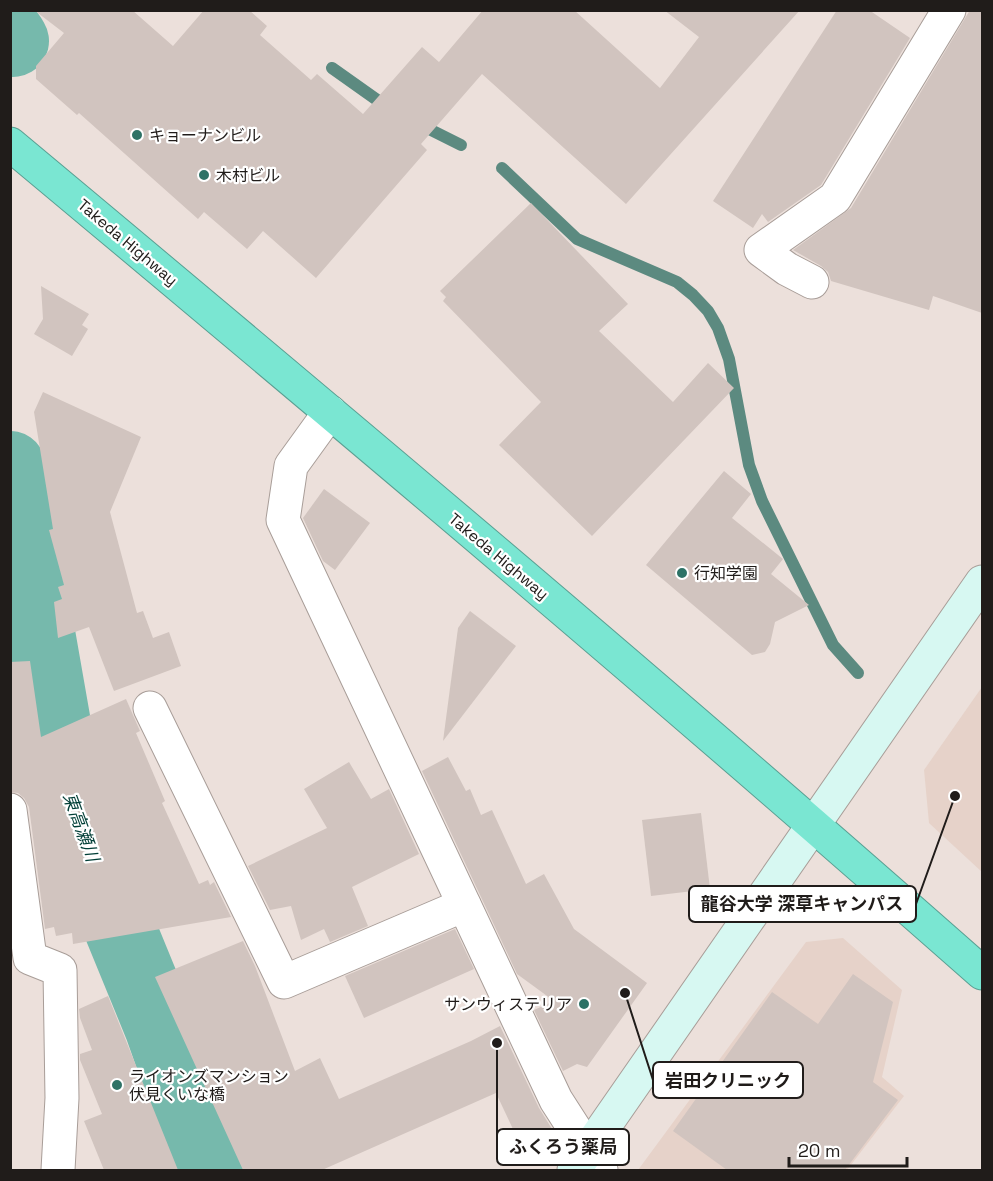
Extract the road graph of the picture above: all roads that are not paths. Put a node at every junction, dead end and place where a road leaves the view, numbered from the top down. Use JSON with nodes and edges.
{"nodes":[{"id":1,"x":949,"y":10,"type":"edge"},
{"id":2,"x":10,"y":144,"type":"edge"},
{"id":3,"x":812,"y":282,"type":"dead end"},
{"id":4,"x":330,"y":412,"type":"junction"},
{"id":5,"x":982,"y":582,"type":"edge"},
{"id":6,"x":150,"y":708,"type":"dead end"},
{"id":7,"x":10,"y":810,"type":"edge"},
{"id":8,"x":813,"y":824,"type":"junction"},
{"id":9,"x":464,"y":905,"type":"junction"},
{"id":10,"x":982,"y":973,"type":"edge"},
{"id":11,"x":588,"y":1163,"type":"edge"},
{"id":12,"x":58,"y":1170,"type":"edge"}],
"edges":[{"from":1,"to":3,"type":"street"},
{"from":2,"to":4,"type":"highway","name":"Takeda Highway"},
{"from":4,"to":8,"type":"highway","name":"Takeda Highway"},
{"from":4,"to":9,"type":"street"},
{"from":5,"to":8,"type":"main road"},
{"from":6,"to":9,"type":"street"},
{"from":7,"to":12,"type":"street"},
{"from":8,"to":10,"type":"highway","name":"Takeda Highway"},
{"from":8,"to":11,"type":"main road"},
{"from":9,"to":11,"type":"street"}]}
